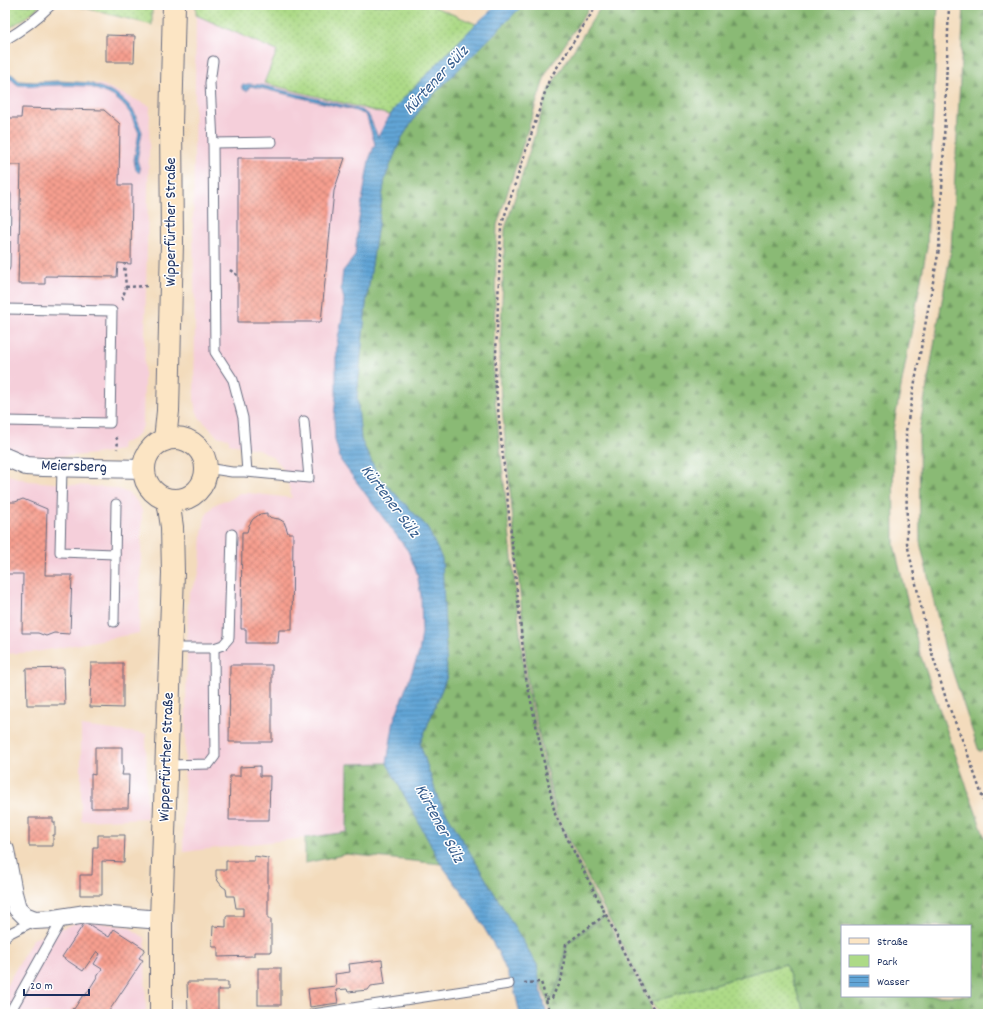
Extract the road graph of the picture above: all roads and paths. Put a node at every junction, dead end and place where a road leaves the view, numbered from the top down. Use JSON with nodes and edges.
{"nodes":[{"id":1,"x":51,"y":5,"type":"edge"},
{"id":2,"x":174,"y":5,"type":"edge"},
{"id":3,"x":597,"y":5,"type":"edge"},
{"id":4,"x":949,"y":5,"type":"edge"},
{"id":5,"x":5,"y":40,"type":"edge"},
{"id":6,"x":214,"y":61,"type":"dead end"},
{"id":7,"x":272,"y":142,"type":"dead end"},
{"id":8,"x":213,"y":143,"type":"junction"},
{"id":9,"x":6,"y":195,"type":"dead end"},
{"id":10,"x":124,"y":264,"type":"dead end"},
{"id":11,"x":5,"y":267,"type":"edge"},
{"id":12,"x":152,"y":285,"type":"dead end"},
{"id":13,"x":126,"y":287,"type":"junction"},
{"id":14,"x":5,"y":309,"type":"edge"},
{"id":15,"x":112,"y":311,"type":"junction"},
{"id":16,"x":304,"y":420,"type":"dead end"},
{"id":17,"x":5,"y":421,"type":"edge"},
{"id":18,"x":165,"y":440,"type":"junction"},
{"id":19,"x":5,"y":457,"type":"edge"},
{"id":20,"x":62,"y":468,"type":"junction"},
{"id":21,"x":206,"y":468,"type":"junction"},
{"id":22,"x":144,"y":469,"type":"junction"},
{"id":23,"x":248,"y":472,"type":"junction"},
{"id":24,"x":168,"y":500,"type":"junction"},
{"id":25,"x":116,"y":504,"type":"dead end"},
{"id":26,"x":232,"y":534,"type":"dead end"},
{"id":27,"x":115,"y":554,"type":"junction"},
{"id":28,"x":114,"y":622,"type":"dead end"},
{"id":29,"x":171,"y":648,"type":"junction"},
{"id":30,"x":214,"y":648,"type":"junction"},
{"id":31,"x":167,"y":765,"type":"junction"},
{"id":32,"x":988,"y":813,"type":"edge"},
{"id":33,"x":5,"y":850,"type":"edge"},
{"id":34,"x":606,"y":915,"type":"junction"},
{"id":35,"x":63,"y":918,"type":"junction"},
{"id":36,"x":35,"y":920,"type":"junction"},
{"id":37,"x":161,"y":920,"type":"junction"},
{"id":38,"x":5,"y":938,"type":"edge"},
{"id":39,"x":541,"y":982,"type":"dead end"},
{"id":40,"x":509,"y":984,"type":"dead end"},
{"id":41,"x":546,"y":999,"type":"junction"},
{"id":42,"x":9,"y":1014,"type":"edge"},
{"id":43,"x":161,"y":1014,"type":"edge"},
{"id":44,"x":313,"y":1014,"type":"edge"},
{"id":45,"x":550,"y":1014,"type":"edge"},
{"id":46,"x":656,"y":1014,"type":"edge"}],
"edges":[{"from":1,"to":5,"type":"lane"},
{"from":2,"to":18,"type":"main road","name":"Wipperfürther Straße"},
{"from":3,"to":34,"type":"path"},
{"from":4,"to":32,"type":"path"},
{"from":6,"to":8,"type":"lane"},
{"from":7,"to":8,"type":"lane"},
{"from":8,"to":23,"type":"lane"},
{"from":9,"to":11,"type":"lane"},
{"from":10,"to":13,"type":"path"},
{"from":12,"to":13,"type":"path"},
{"from":13,"to":15,"type":"path"},
{"from":14,"to":15,"type":"lane"},
{"from":15,"to":17,"type":"lane"},
{"from":16,"to":23,"type":"lane"},
{"from":18,"to":21,"type":"main road"},
{"from":18,"to":22,"type":"main road"},
{"from":19,"to":20,"type":"street","name":"Meiersberg"},
{"from":20,"to":22,"type":"street","name":"Meiersberg"},
{"from":20,"to":27,"type":"lane"},
{"from":21,"to":23,"type":"lane"},
{"from":21,"to":24,"type":"main road"},
{"from":22,"to":24,"type":"main road"},
{"from":24,"to":29,"type":"main road","name":"Wipperfürther Straße"},
{"from":25,"to":27,"type":"lane"},
{"from":26,"to":30,"type":"lane"},
{"from":27,"to":28,"type":"lane"},
{"from":29,"to":30,"type":"lane"},
{"from":29,"to":31,"type":"main road","name":"Wipperfürther Straße"},
{"from":30,"to":31,"type":"lane"},
{"from":31,"to":37,"type":"main road","name":"Wipperfürther Straße"},
{"from":33,"to":36,"type":"street"},
{"from":34,"to":41,"type":"path"},
{"from":34,"to":46,"type":"path"},
{"from":35,"to":36,"type":"street"},
{"from":35,"to":37,"type":"street"},
{"from":35,"to":42,"type":"lane"},
{"from":36,"to":38,"type":"lane"},
{"from":37,"to":43,"type":"main road","name":"Wipperfürther Straße"},
{"from":39,"to":41,"type":"path"},
{"from":40,"to":44,"type":"lane"},
{"from":41,"to":45,"type":"path"}]}
